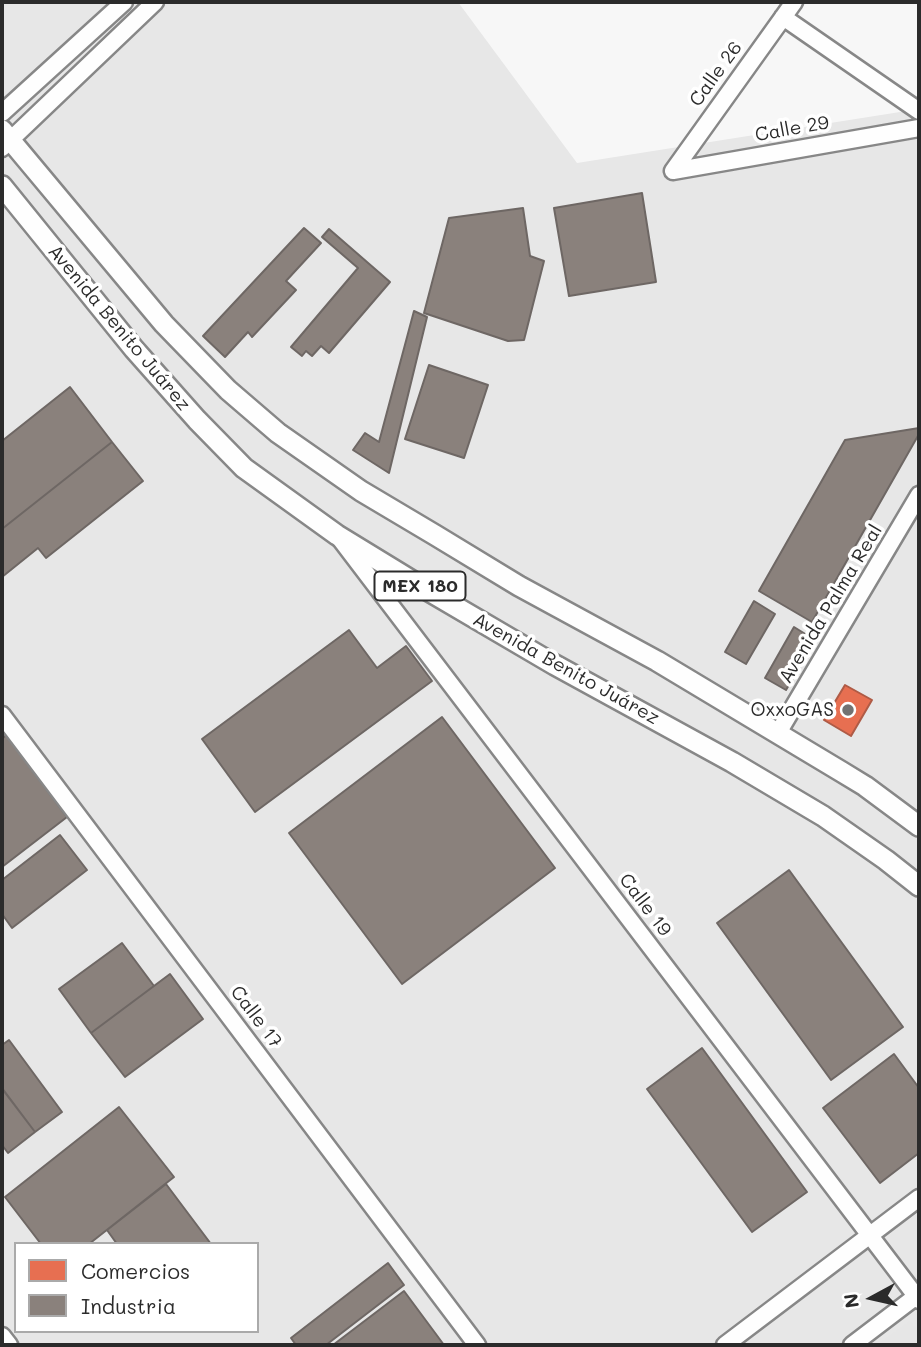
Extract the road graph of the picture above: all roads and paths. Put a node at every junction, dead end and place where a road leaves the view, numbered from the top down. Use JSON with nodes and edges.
{"nodes":[{"id":1,"x":124,"y":2,"type":"edge"},
{"id":2,"x":794,"y":2,"type":"edge"},
{"id":3,"x":144,"y":5,"type":"edge"},
{"id":4,"x":783,"y":17,"type":"junction"},
{"id":5,"x":73,"y":48,"type":"junction"},
{"id":6,"x":89,"y":64,"type":"junction"},
{"id":7,"x":919,"y":111,"type":"edge"},
{"id":8,"x":2,"y":113,"type":"edge"},
{"id":9,"x":919,"y":128,"type":"edge"},
{"id":10,"x":5,"y":139,"type":"edge"},
{"id":11,"x":673,"y":171,"type":"joint"},
{"id":12,"x":2,"y":186,"type":"edge"},
{"id":13,"x":919,"y":495,"type":"edge"},
{"id":14,"x":337,"y":536,"type":"junction"},
{"id":15,"x":2,"y":715,"type":"edge"},
{"id":16,"x":778,"y":733,"type":"junction"},
{"id":17,"x":919,"y":826,"type":"edge"},
{"id":18,"x":919,"y":887,"type":"edge"},
{"id":19,"x":919,"y":1198,"type":"edge"},
{"id":20,"x":870,"y":1236,"type":"junction"},
{"id":21,"x":918,"y":1297,"type":"edge"},
{"id":22,"x":2,"y":1336,"type":"edge"},
{"id":23,"x":9,"y":1345,"type":"edge"},
{"id":24,"x":477,"y":1345,"type":"edge"},
{"id":25,"x":725,"y":1345,"type":"edge"},
{"id":26,"x":852,"y":1345,"type":"edge"}],
"edges":[{"from":1,"to":5,"type":"street"},
{"from":2,"to":4,"type":"street","name":"Calle 26"},
{"from":3,"to":6,"type":"street"},
{"from":4,"to":7,"type":"street"},
{"from":4,"to":11,"type":"street","name":"Calle 26"},
{"from":5,"to":6,"type":"street"},
{"from":5,"to":8,"type":"street"},
{"from":6,"to":10,"type":"street"},
{"from":9,"to":11,"type":"street","name":"Calle 29"},
{"from":10,"to":16,"type":"main road","name":"Avenida Benito Juárez","number":"MEX 180"},
{"from":12,"to":14,"type":"main road","name":"Avenida Benito Juárez","number":"MEX 180"},
{"from":13,"to":16,"type":"street","name":"Avenida Palma Real"},
{"from":14,"to":18,"type":"main road","name":"Avenida Benito Juárez","number":"MEX 180"},
{"from":14,"to":20,"type":"street","name":"Calle 19"},
{"from":15,"to":24,"type":"street","name":"Calle 17"},
{"from":16,"to":17,"type":"main road","name":"Avenida Benito Juárez","number":"MEX 180"},
{"from":19,"to":20,"type":"street"},
{"from":20,"to":21,"type":"street","name":"Calle 19"},
{"from":20,"to":25,"type":"street"},
{"from":21,"to":26,"type":"street"},
{"from":22,"to":23,"type":"street"}]}
